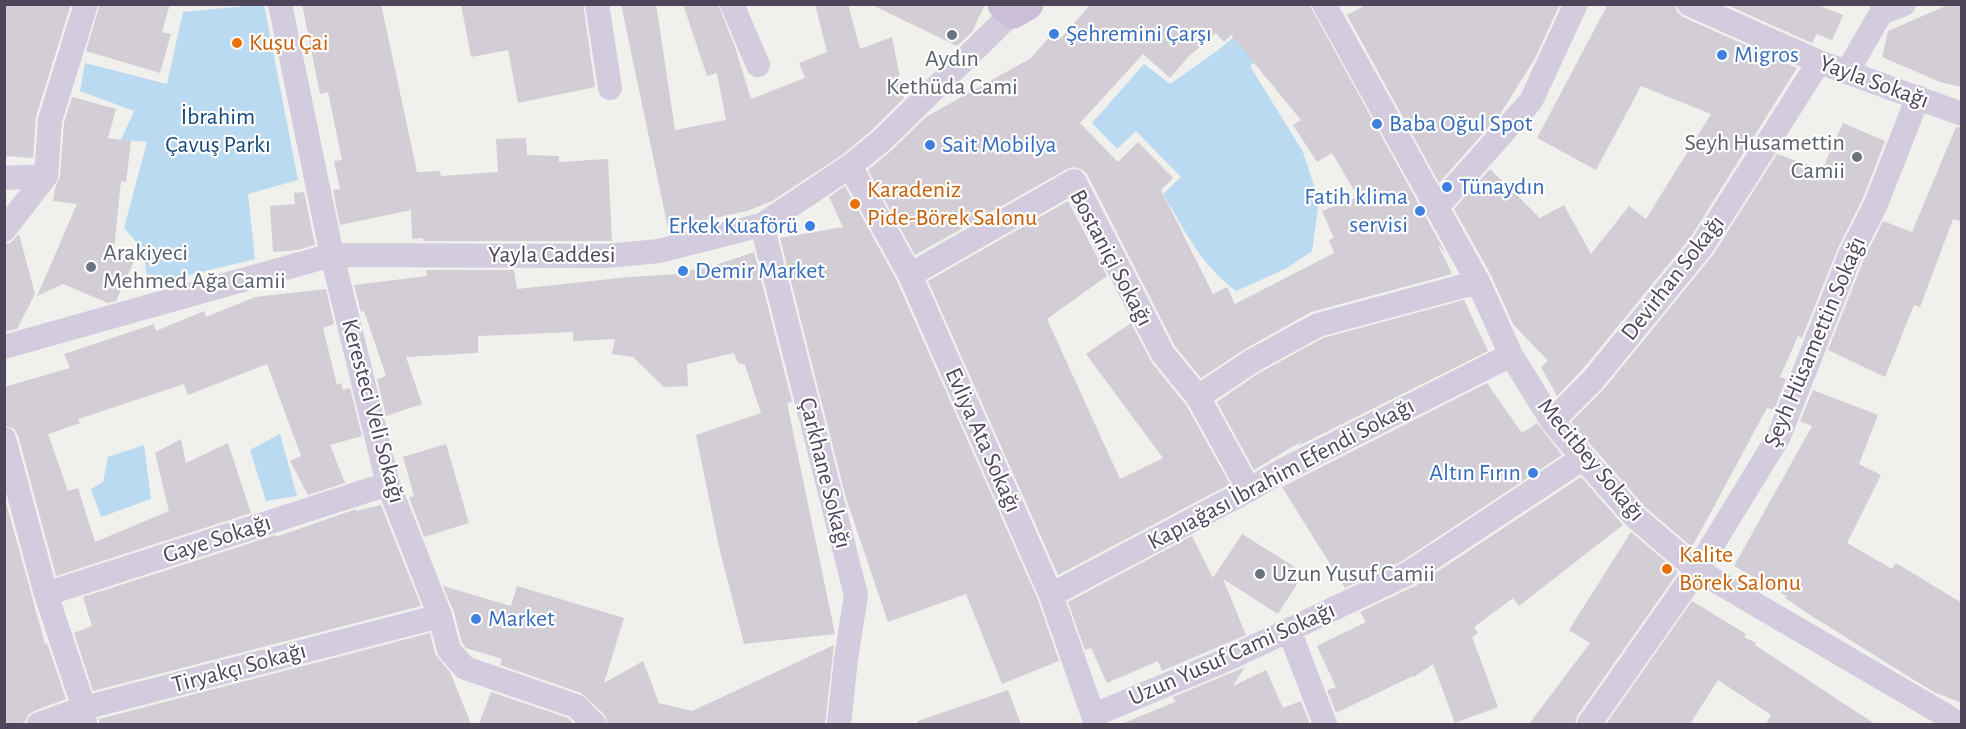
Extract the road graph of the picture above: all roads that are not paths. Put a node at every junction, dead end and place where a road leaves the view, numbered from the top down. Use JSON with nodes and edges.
{"nodes":[{"id":1,"x":86,"y":4,"type":"edge"},
{"id":2,"x":280,"y":4,"type":"edge"},
{"id":3,"x":597,"y":4,"type":"edge"},
{"id":4,"x":732,"y":4,"type":"edge"},
{"id":5,"x":1324,"y":4,"type":"edge"},
{"id":6,"x":1576,"y":4,"type":"edge"},
{"id":7,"x":1689,"y":4,"type":"edge"},
{"id":8,"x":1904,"y":4,"type":"edge"},
{"id":9,"x":1015,"y":7,"type":"edge"},
{"id":10,"x":1882,"y":9,"type":"edge"},
{"id":11,"x":1819,"y":62,"type":"junction"},
{"id":12,"x":758,"y":65,"type":"dead end"},
{"id":13,"x":1847,"y":72,"type":"junction"},
{"id":14,"x":610,"y":88,"type":"dead end"},
{"id":15,"x":1918,"y":97,"type":"junction"},
{"id":16,"x":1962,"y":114,"type":"edge"},
{"id":17,"x":850,"y":166,"type":"junction"},
{"id":18,"x":46,"y":176,"type":"junction"},
{"id":19,"x":4,"y":178,"type":"edge"},
{"id":20,"x":1436,"y":208,"type":"junction"},
{"id":21,"x":762,"y":225,"type":"junction"},
{"id":22,"x":4,"y":230,"type":"edge"},
{"id":23,"x":332,"y":255,"type":"junction"},
{"id":24,"x":910,"y":275,"type":"junction"},
{"id":25,"x":1478,"y":282,"type":"junction"},
{"id":26,"x":4,"y":347,"type":"edge"},
{"id":27,"x":1511,"y":355,"type":"junction"},
{"id":28,"x":1197,"y":398,"type":"junction"},
{"id":29,"x":1552,"y":421,"type":"junction"},
{"id":30,"x":4,"y":440,"type":"edge"},
{"id":31,"x":1583,"y":458,"type":"junction"},
{"id":32,"x":388,"y":484,"type":"junction"},
{"id":33,"x":1249,"y":490,"type":"junction"},
{"id":34,"x":1697,"y":570,"type":"junction"},
{"id":35,"x":46,"y":594,"type":"junction"},
{"id":36,"x":1051,"y":596,"type":"junction"},
{"id":37,"x":440,"y":616,"type":"junction"},
{"id":38,"x":1289,"y":630,"type":"junction"},
{"id":39,"x":84,"y":716,"type":"edge"},
{"id":40,"x":1095,"y":720,"type":"edge"},
{"id":41,"x":39,"y":724,"type":"edge"},
{"id":42,"x":594,"y":724,"type":"edge"},
{"id":43,"x":839,"y":724,"type":"edge"},
{"id":44,"x":1325,"y":724,"type":"edge"},
{"id":45,"x":1589,"y":724,"type":"edge"},
{"id":46,"x":1960,"y":724,"type":"edge"}],
"edges":[{"from":1,"to":18,"type":"street"},
{"from":2,"to":23,"type":"street","name":"Keresteci Veli Sokağı"},
{"from":3,"to":14,"type":"street"},
{"from":4,"to":12,"type":"street"},
{"from":5,"to":20,"type":"street","name":"Meсitbey Sokağı"},
{"from":6,"to":20,"type":"street"},
{"from":7,"to":11,"type":"street","name":"Yayla Sokağı"},
{"from":8,"to":10,"type":"street"},
{"from":9,"to":17,"type":"street","name":"Yayla Caddesi"},
{"from":10,"to":13,"type":"street"},
{"from":11,"to":13,"type":"street","name":"Yayla Sokağı"},
{"from":11,"to":29,"type":"street","name":"Devirhan Sokağı"},
{"from":13,"to":15,"type":"street","name":"Yayla Sokağı"},
{"from":15,"to":16,"type":"street","name":"Yayla Sokağı"},
{"from":15,"to":34,"type":"street","name":"Şeyh Hüsamettin Sokağı"},
{"from":17,"to":21,"type":"street","name":"Yayla Caddesi"},
{"from":17,"to":24,"type":"street","name":"Evliya Ata Sokağı"},
{"from":18,"to":19,"type":"street"},
{"from":18,"to":22,"type":"street"},
{"from":20,"to":25,"type":"street","name":"Meсitbey Sokağı"},
{"from":21,"to":23,"type":"street","name":"Yayla Caddesi"},
{"from":21,"to":43,"type":"street","name":"Çarkhane Sokağı"},
{"from":23,"to":26,"type":"street","name":"Yayla Caddesi"},
{"from":23,"to":32,"type":"street","name":"Keresteci Veli Sokağı"},
{"from":24,"to":28,"type":"street","name":"Bostaniçi Sokağı"},
{"from":24,"to":36,"type":"street","name":"Evliya Ata Sokağı"},
{"from":25,"to":27,"type":"street","name":"Meсitbey Sokağı"},
{"from":25,"to":28,"type":"street"},
{"from":27,"to":29,"type":"street","name":"Meсitbey Sokağı"},
{"from":27,"to":33,"type":"street","name":"Kapıağası İbrahim Efendi Sokağı"},
{"from":28,"to":33,"type":"street","name":"Bostaniçi Sokağı"},
{"from":29,"to":31,"type":"street","name":"Meсitbey Sokağı"},
{"from":30,"to":35,"type":"street"},
{"from":31,"to":34,"type":"street","name":"Meсitbey Sokağı"},
{"from":31,"to":38,"type":"street","name":"Uzun Yusuf Cami Sokağı"},
{"from":32,"to":35,"type":"street","name":"Gaye Sokağı"},
{"from":32,"to":37,"type":"street","name":"Keresteci Veli Sokağı"},
{"from":33,"to":36,"type":"street","name":"Kapıağası İbrahim Efendi Sokağı"},
{"from":34,"to":45,"type":"street","name":"Şeyh Hüsamettin Sokağı"},
{"from":34,"to":46,"type":"street","name":"Meсitbey Sokağı"},
{"from":35,"to":39,"type":"street"},
{"from":36,"to":40,"type":"street","name":"Evliya Ata Sokağı"},
{"from":37,"to":39,"type":"street","name":"Tiryakçı Sokağı"},
{"from":37,"to":42,"type":"street","name":"Keresteci Veli Sokağı"},
{"from":38,"to":40,"type":"street","name":"Uzun Yusuf Cami Sokağı"},
{"from":38,"to":44,"type":"street"},
{"from":39,"to":41,"type":"street","name":"Tiryakçı Sokağı"}]}
